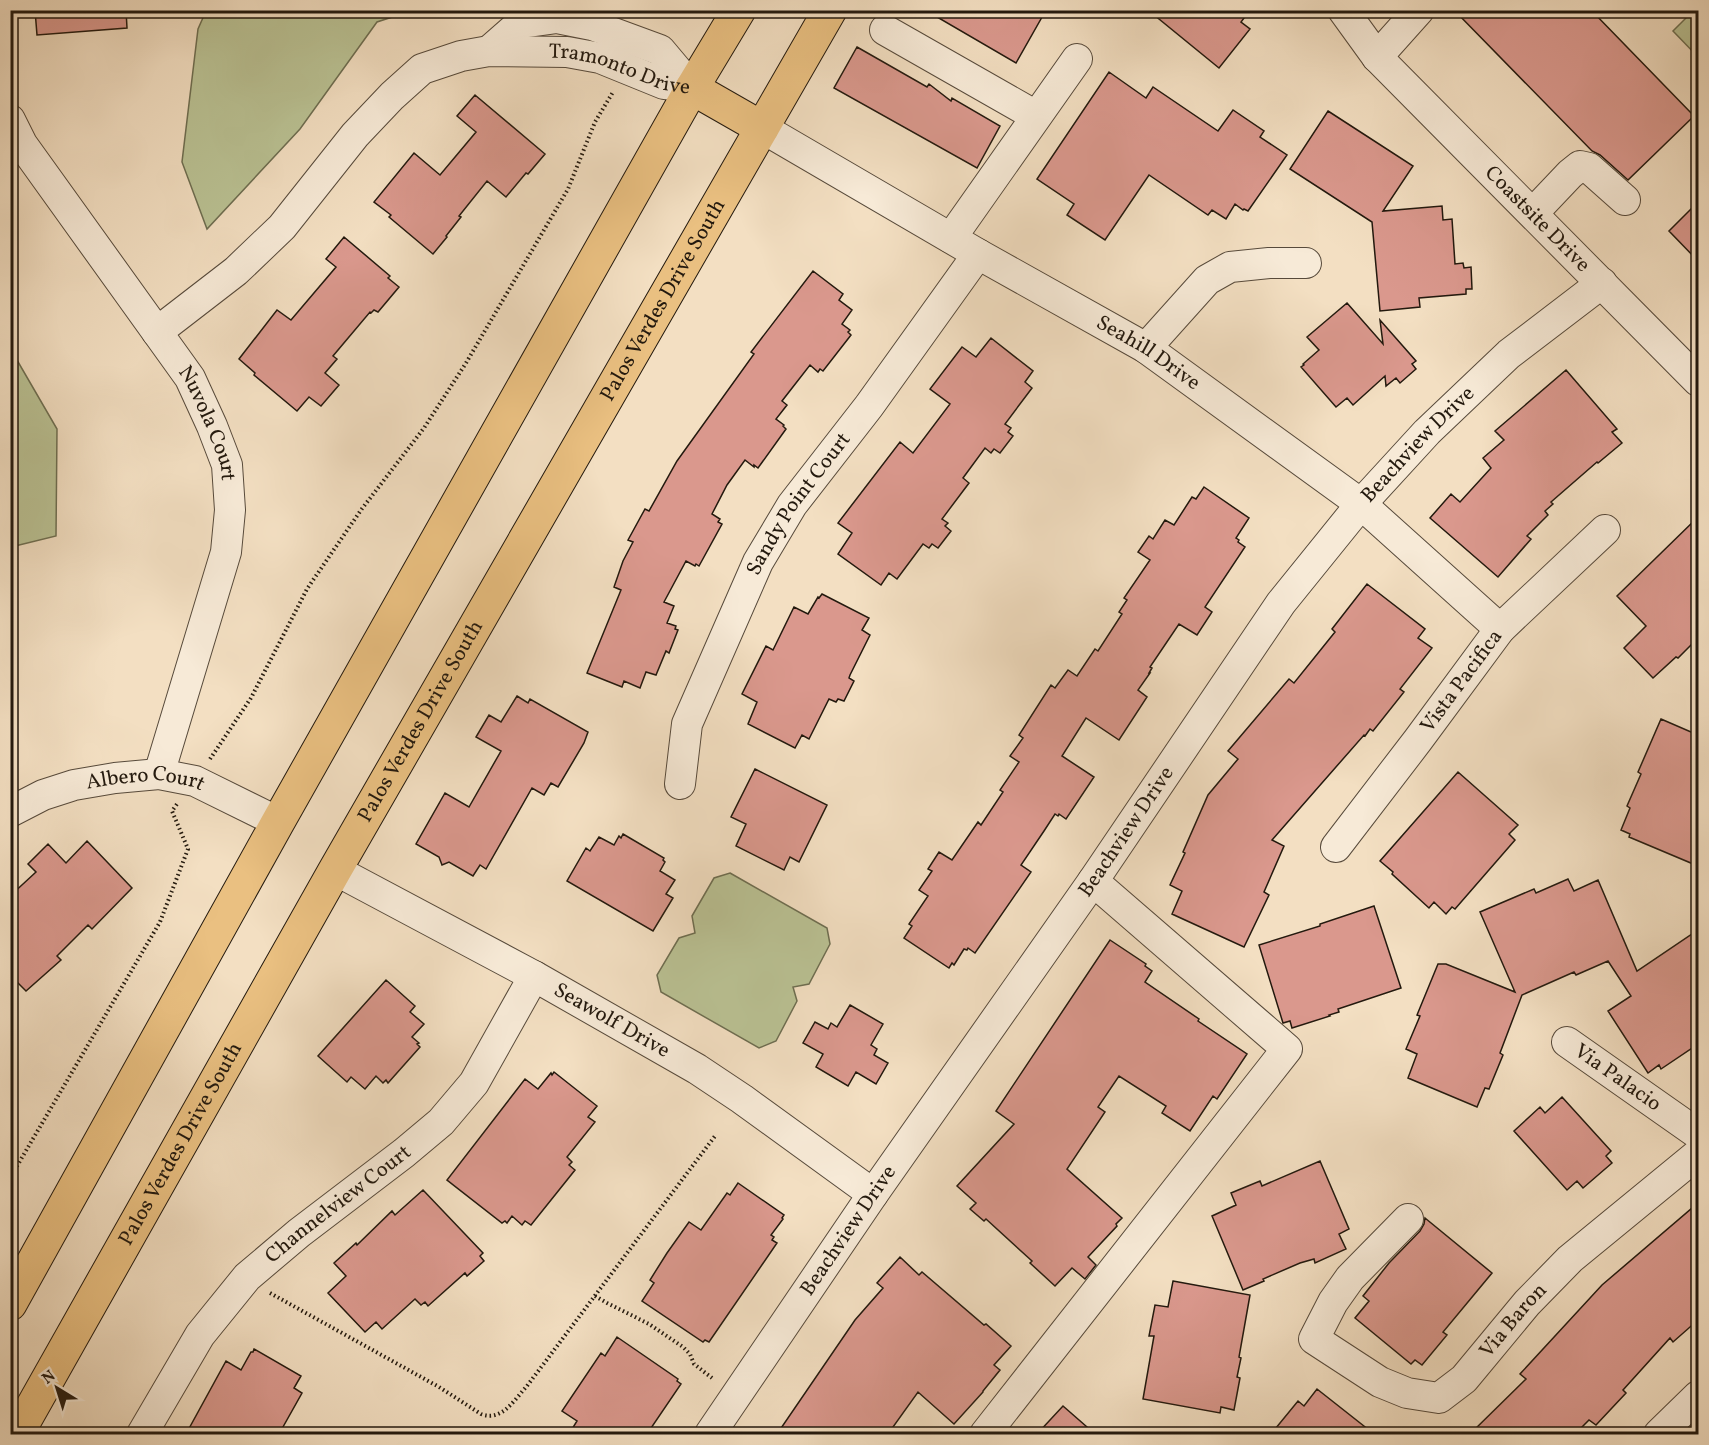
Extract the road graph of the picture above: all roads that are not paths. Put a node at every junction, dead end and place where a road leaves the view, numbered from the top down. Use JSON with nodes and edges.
{"nodes":[{"id":1,"x":740,"y":10,"type":"edge"},
{"id":2,"x":830,"y":10,"type":"edge"},
{"id":3,"x":1343,"y":10,"type":"edge"},
{"id":4,"x":1419,"y":10,"type":"edge"},
{"id":5,"x":885,"y":30,"type":"dead end"},
{"id":6,"x":489,"y":51,"type":"junction"},
{"id":7,"x":1377,"y":57,"type":"junction"},
{"id":8,"x":1077,"y":59,"type":"dead end"},
{"id":9,"x":692,"y":88,"type":"junction"},
{"id":10,"x":1036,"y":116,"type":"junction"},
{"id":11,"x":10,"y":120,"type":"edge"},
{"id":12,"x":762,"y":128,"type":"junction"},
{"id":13,"x":1625,"y":200,"type":"dead end"},
{"id":14,"x":1533,"y":213,"type":"junction"},
{"id":15,"x":951,"y":238,"type":"junction"},
{"id":16,"x":978,"y":254,"type":"junction"},
{"id":17,"x":1306,"y":263,"type":"dead end"},
{"id":18,"x":1602,"y":283,"type":"junction"},
{"id":19,"x":157,"y":332,"type":"junction"},
{"id":20,"x":1146,"y":348,"type":"junction"},
{"id":21,"x":1698,"y":381,"type":"edge"},
{"id":22,"x":1361,"y":504,"type":"junction"},
{"id":23,"x":1605,"y":530,"type":"dead end"},
{"id":24,"x":1500,"y":629,"type":"junction"},
{"id":25,"x":159,"y":774,"type":"junction"},
{"id":26,"x":680,"y":784,"type":"dead end"},
{"id":27,"x":10,"y":812,"type":"edge"},
{"id":28,"x":278,"y":822,"type":"junction"},
{"id":29,"x":1336,"y":847,"type":"dead end"},
{"id":30,"x":335,"y":870,"type":"junction"},
{"id":31,"x":1093,"y":881,"type":"junction"},
{"id":32,"x":534,"y":976,"type":"junction"},
{"id":33,"x":1566,"y":1042,"type":"dead end"},
{"id":34,"x":1698,"y":1134,"type":"edge"},
{"id":35,"x":1698,"y":1154,"type":"edge"},
{"id":36,"x":873,"y":1194,"type":"junction"},
{"id":37,"x":1408,"y":1219,"type":"dead end"},
{"id":38,"x":10,"y":1304,"type":"edge"},
{"id":39,"x":1698,"y":1396,"type":"edge"},
{"id":40,"x":17,"y":1434,"type":"edge"},
{"id":41,"x":142,"y":1434,"type":"edge"},
{"id":42,"x":710,"y":1434,"type":"edge"},
{"id":43,"x":985,"y":1434,"type":"edge"},
{"id":44,"x":1659,"y":1434,"type":"edge"}],
"edges":[{"from":1,"to":9,"type":"main road"},
{"from":2,"to":12,"type":"main road","name":"Palos Verdes Drive South"},
{"from":3,"to":7,"type":"street","name":"Coastsite Drive"},
{"from":4,"to":7,"type":"street"},
{"from":5,"to":10,"type":"street"},
{"from":6,"to":9,"type":"street","name":"Tramonto Drive"},
{"from":6,"to":9,"type":"street","name":"Tramonto Drive"},
{"from":6,"to":19,"type":"street","name":"Tramonto Drive"},
{"from":7,"to":14,"type":"street","name":"Coastsite Drive"},
{"from":8,"to":10,"type":"street"},
{"from":9,"to":12,"type":"main road"},
{"from":9,"to":28,"type":"main road"},
{"from":10,"to":15,"type":"street"},
{"from":11,"to":19,"type":"street","name":"Nuvola Court"},
{"from":12,"to":15,"type":"street","name":"Seahill Drive"},
{"from":12,"to":30,"type":"main road","name":"Palos Verdes Drive South"},
{"from":13,"to":14,"type":"street"},
{"from":14,"to":18,"type":"street","name":"Coastsite Drive"},
{"from":15,"to":16,"type":"street","name":"Seahill Drive"},
{"from":16,"to":20,"type":"street","name":"Seahill Drive"},
{"from":16,"to":26,"type":"street","name":"Sandy Point Court"},
{"from":17,"to":20,"type":"street"},
{"from":18,"to":21,"type":"street","name":"Coastsite Drive"},
{"from":18,"to":22,"type":"street","name":"Beachview Drive"},
{"from":19,"to":25,"type":"street","name":"Nuvola Court"},
{"from":20,"to":22,"type":"street","name":"Seahill Drive"},
{"from":22,"to":24,"type":"street","name":"Seahill Drive"},
{"from":22,"to":31,"type":"street","name":"Beachview Drive"},
{"from":23,"to":24,"type":"street","name":"Vista Pacifica"},
{"from":24,"to":29,"type":"street","name":"Vista Pacifica"},
{"from":25,"to":27,"type":"street","name":"Albero Court"},
{"from":25,"to":28,"type":"street","name":"Albero Court"},
{"from":28,"to":38,"type":"main road"},
{"from":30,"to":32,"type":"street","name":"Seawolf Drive"},
{"from":30,"to":40,"type":"main road","name":"Palos Verdes Drive South"},
{"from":31,"to":36,"type":"street","name":"Beachview Drive"},
{"from":31,"to":43,"type":"street"},
{"from":32,"to":36,"type":"street","name":"Seawolf Drive"},
{"from":32,"to":41,"type":"street","name":"Channelview Court"},
{"from":33,"to":34,"type":"street","name":"Via Palacio"},
{"from":35,"to":37,"type":"street","name":"Via Baron"},
{"from":36,"to":42,"type":"street","name":"Beachview Drive"},
{"from":39,"to":44,"type":"street"}]}
